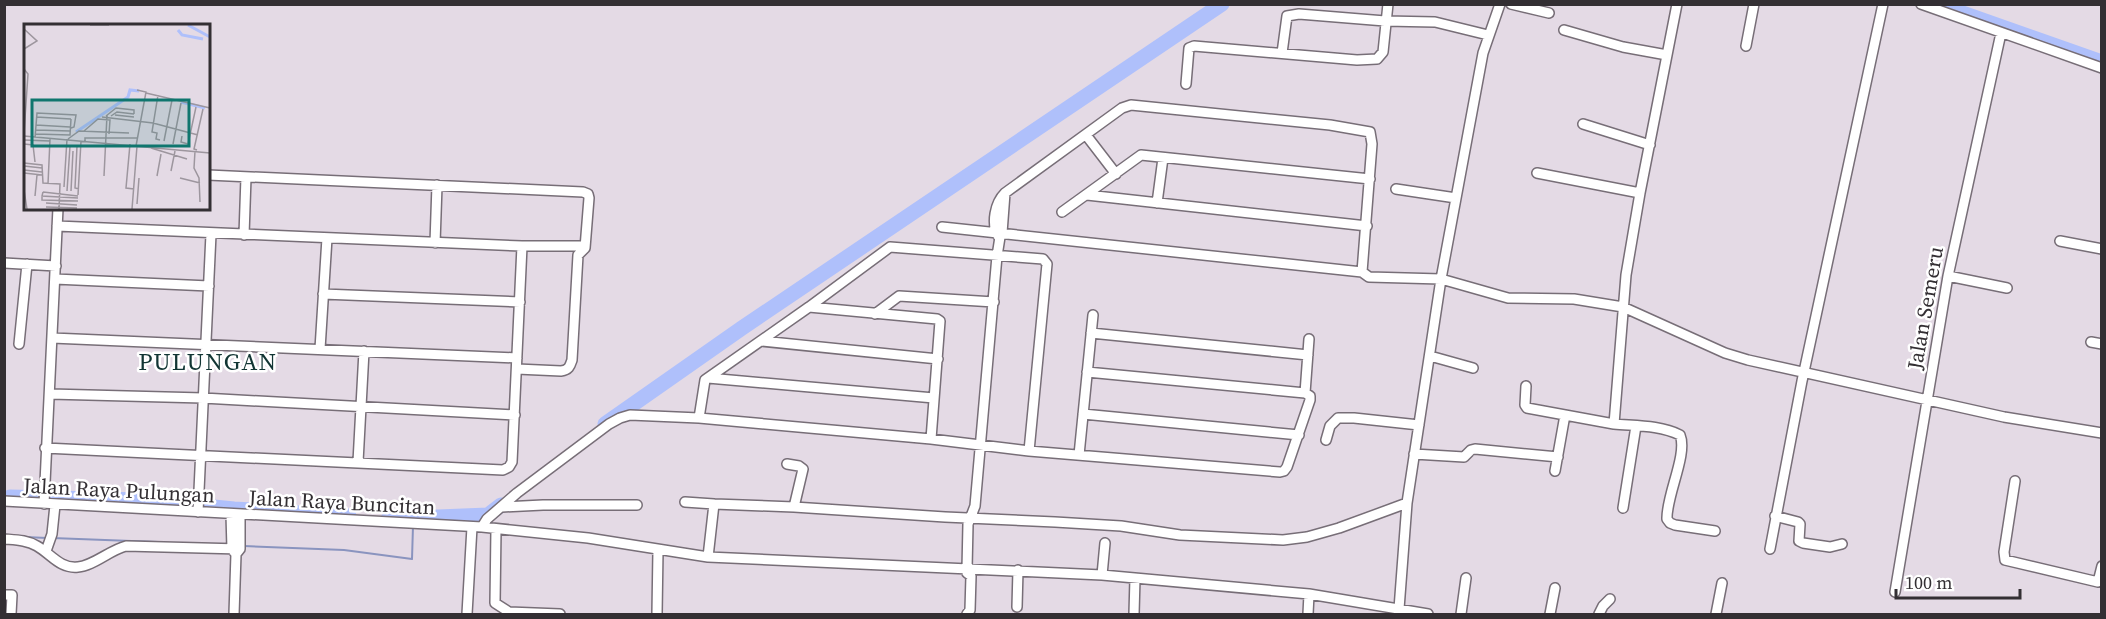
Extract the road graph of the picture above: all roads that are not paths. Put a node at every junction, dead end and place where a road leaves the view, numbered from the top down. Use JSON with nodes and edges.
{"nodes":[{"id":1,"x":1388,"y":4,"type":"edge"},
{"id":2,"x":1500,"y":4,"type":"edge"},
{"id":3,"x":1511,"y":4,"type":"edge"},
{"id":4,"x":1677,"y":4,"type":"edge"},
{"id":5,"x":1754,"y":4,"type":"edge"},
{"id":6,"x":1882,"y":4,"type":"edge"},
{"id":7,"x":1921,"y":4,"type":"edge"},
{"id":8,"x":1550,"y":13,"type":"dead end"},
{"id":9,"x":1385,"y":21,"type":"junction"},
{"id":10,"x":1564,"y":30,"type":"dead end"},
{"id":11,"x":2001,"y":33,"type":"junction"},
{"id":12,"x":1488,"y":35,"type":"junction"},
{"id":13,"x":1746,"y":46,"type":"dead end"},
{"id":14,"x":1282,"y":53,"type":"junction"},
{"id":15,"x":1667,"y":55,"type":"junction"},
{"id":16,"x":2102,"y":68,"type":"edge"},
{"id":17,"x":1186,"y":84,"type":"dead end"},
{"id":18,"x":1582,"y":124,"type":"dead end"},
{"id":19,"x":1086,"y":135,"type":"junction"},
{"id":20,"x":1650,"y":145,"type":"junction"},
{"id":21,"x":1163,"y":158,"type":"junction"},
{"id":22,"x":1537,"y":173,"type":"dead end"},
{"id":23,"x":1116,"y":174,"type":"junction"},
{"id":24,"x":210,"y":176,"type":"edge"},
{"id":25,"x":246,"y":177,"type":"junction"},
{"id":26,"x":1370,"y":179,"type":"junction"},
{"id":27,"x":437,"y":185,"type":"junction"},
{"id":28,"x":1396,"y":189,"type":"dead end"},
{"id":29,"x":1640,"y":193,"type":"junction"},
{"id":30,"x":1087,"y":195,"type":"junction"},
{"id":31,"x":1456,"y":198,"type":"junction"},
{"id":32,"x":1156,"y":203,"type":"junction"},
{"id":33,"x":58,"y":210,"type":"edge"},
{"id":34,"x":1062,"y":212,"type":"dead end"},
{"id":35,"x":57,"y":226,"type":"junction"},
{"id":36,"x":1367,"y":226,"type":"junction"},
{"id":37,"x":942,"y":227,"type":"dead end"},
{"id":38,"x":211,"y":234,"type":"junction"},
{"id":39,"x":244,"y":235,"type":"junction"},
{"id":40,"x":327,"y":238,"type":"junction"},
{"id":41,"x":999,"y":241,"type":"junction"},
{"id":42,"x":2060,"y":241,"type":"dead end"},
{"id":43,"x":435,"y":243,"type":"junction"},
{"id":44,"x":522,"y":246,"type":"junction"},
{"id":45,"x":585,"y":246,"type":"junction"},
{"id":46,"x":2102,"y":249,"type":"edge"},
{"id":47,"x":4,"y":263,"type":"edge"},
{"id":48,"x":27,"y":264,"type":"junction"},
{"id":49,"x":56,"y":266,"type":"junction"},
{"id":50,"x":1362,"y":272,"type":"junction"},
{"id":51,"x":1948,"y":276,"type":"junction"},
{"id":52,"x":55,"y":279,"type":"junction"},
{"id":53,"x":1440,"y":284,"type":"junction"},
{"id":54,"x":209,"y":286,"type":"junction"},
{"id":55,"x":2007,"y":288,"type":"dead end"},
{"id":56,"x":323,"y":294,"type":"junction"},
{"id":57,"x":520,"y":302,"type":"junction"},
{"id":58,"x":994,"y":302,"type":"junction"},
{"id":59,"x":810,"y":307,"type":"junction"},
{"id":60,"x":1622,"y":312,"type":"junction"},
{"id":61,"x":875,"y":314,"type":"junction"},
{"id":62,"x":1093,"y":315,"type":"dead end"},
{"id":63,"x":1091,"y":333,"type":"junction"},
{"id":64,"x":52,"y":338,"type":"junction"},
{"id":65,"x":1309,"y":339,"type":"dead end"},
{"id":66,"x":761,"y":341,"type":"junction"},
{"id":67,"x":2091,"y":342,"type":"dead end"},
{"id":68,"x":19,"y":344,"type":"dead end"},
{"id":69,"x":207,"y":344,"type":"junction"},
{"id":70,"x":2102,"y":344,"type":"edge"},
{"id":71,"x":320,"y":349,"type":"junction"},
{"id":72,"x":364,"y":351,"type":"junction"},
{"id":73,"x":1308,"y":355,"type":"junction"},
{"id":74,"x":1430,"y":356,"type":"junction"},
{"id":75,"x":517,"y":358,"type":"junction"},
{"id":76,"x":938,"y":358,"type":"junction"},
{"id":77,"x":1473,"y":368,"type":"dead end"},
{"id":78,"x":517,"y":369,"type":"junction"},
{"id":79,"x":1088,"y":372,"type":"junction"},
{"id":80,"x":1803,"y":377,"type":"junction"},
{"id":81,"x":708,"y":378,"type":"junction"},
{"id":82,"x":1526,"y":386,"type":"dead end"},
{"id":83,"x":1305,"y":393,"type":"junction"},
{"id":84,"x":50,"y":394,"type":"junction"},
{"id":85,"x":203,"y":398,"type":"junction"},
{"id":86,"x":934,"y":398,"type":"junction"},
{"id":87,"x":1926,"y":405,"type":"junction"},
{"id":88,"x":361,"y":407,"type":"junction"},
{"id":89,"x":1083,"y":414,"type":"junction"},
{"id":90,"x":514,"y":415,"type":"junction"},
{"id":91,"x":1565,"y":415,"type":"junction"},
{"id":92,"x":699,"y":418,"type":"junction"},
{"id":93,"x":1614,"y":424,"type":"junction"},
{"id":94,"x":1419,"y":425,"type":"junction"},
{"id":95,"x":1636,"y":426,"type":"junction"},
{"id":96,"x":2102,"y":433,"type":"edge"},
{"id":97,"x":1299,"y":435,"type":"junction"},
{"id":98,"x":931,"y":439,"type":"junction"},
{"id":99,"x":1326,"y":440,"type":"dead end"},
{"id":100,"x":981,"y":444,"type":"junction"},
{"id":101,"x":45,"y":448,"type":"junction"},
{"id":102,"x":1029,"y":450,"type":"junction"},
{"id":103,"x":1414,"y":454,"type":"junction"},
{"id":104,"x":1080,"y":455,"type":"junction"},
{"id":105,"x":201,"y":456,"type":"junction"},
{"id":106,"x":1558,"y":457,"type":"junction"},
{"id":107,"x":358,"y":462,"type":"junction"},
{"id":108,"x":787,"y":464,"type":"dead end"},
{"id":109,"x":1555,"y":471,"type":"dead end"},
{"id":110,"x":2015,"y":481,"type":"dead end"},
{"id":111,"x":4,"y":501,"type":"edge"},
{"id":112,"x":44,"y":502,"type":"junction"},
{"id":113,"x":685,"y":502,"type":"dead end"},
{"id":114,"x":714,"y":504,"type":"junction"},
{"id":115,"x":55,"y":505,"type":"junction"},
{"id":116,"x":198,"y":505,"type":"junction"},
{"id":117,"x":637,"y":505,"type":"dead end"},
{"id":118,"x":502,"y":507,"type":"junction"},
{"id":119,"x":794,"y":507,"type":"junction"},
{"id":120,"x":1407,"y":507,"type":"junction"},
{"id":121,"x":1623,"y":508,"type":"dead end"},
{"id":122,"x":236,"y":514,"type":"junction"},
{"id":123,"x":1775,"y":516,"type":"junction"},
{"id":124,"x":970,"y":518,"type":"junction"},
{"id":125,"x":474,"y":530,"type":"junction"},
{"id":126,"x":1715,"y":531,"type":"dead end"},
{"id":127,"x":496,"y":533,"type":"junction"},
{"id":128,"x":4,"y":539,"type":"edge"},
{"id":129,"x":1105,"y":543,"type":"dead end"},
{"id":130,"x":1842,"y":544,"type":"dead end"},
{"id":131,"x":236,"y":547,"type":"junction"},
{"id":132,"x":1770,"y":549,"type":"dead end"},
{"id":133,"x":45,"y":551,"type":"junction"},
{"id":134,"x":658,"y":554,"type":"junction"},
{"id":135,"x":708,"y":557,"type":"junction"},
{"id":136,"x":2102,"y":566,"type":"edge"},
{"id":137,"x":967,"y":568,"type":"junction"},
{"id":138,"x":1102,"y":575,"type":"junction"},
{"id":139,"x":1018,"y":576,"type":"junction"},
{"id":140,"x":1466,"y":578,"type":"dead end"},
{"id":141,"x":1135,"y":579,"type":"junction"},
{"id":142,"x":1722,"y":583,"type":"dead end"},
{"id":143,"x":2100,"y":583,"type":"edge"},
{"id":144,"x":1555,"y":588,"type":"dead end"},
{"id":145,"x":1895,"y":592,"type":"dead end"},
{"id":146,"x":1309,"y":594,"type":"junction"},
{"id":147,"x":4,"y":595,"type":"edge"},
{"id":148,"x":1610,"y":600,"type":"dead end"},
{"id":149,"x":1017,"y":607,"type":"dead end"},
{"id":150,"x":1399,"y":609,"type":"junction"},
{"id":151,"x":509,"y":613,"type":"edge"},
{"id":152,"x":1412,"y":613,"type":"edge"},
{"id":153,"x":11,"y":615,"type":"edge"},
{"id":154,"x":234,"y":615,"type":"edge"},
{"id":155,"x":467,"y":615,"type":"edge"},
{"id":156,"x":560,"y":615,"type":"edge"},
{"id":157,"x":657,"y":615,"type":"edge"},
{"id":158,"x":967,"y":615,"type":"edge"},
{"id":159,"x":1134,"y":615,"type":"edge"},
{"id":160,"x":1308,"y":615,"type":"edge"},
{"id":161,"x":1428,"y":615,"type":"edge"},
{"id":162,"x":1461,"y":615,"type":"edge"},
{"id":163,"x":1550,"y":615,"type":"edge"},
{"id":164,"x":1599,"y":615,"type":"edge"},
{"id":165,"x":1716,"y":615,"type":"edge"}],
"edges":[{"from":1,"to":9,"type":"street"},
{"from":2,"to":12,"type":"street"},
{"from":3,"to":8,"type":"street"},
{"from":4,"to":15,"type":"street"},
{"from":5,"to":13,"type":"street"},
{"from":6,"to":80,"type":"street"},
{"from":7,"to":11,"type":"street"},
{"from":9,"to":12,"type":"street"},
{"from":9,"to":14,"type":"street"},
{"from":9,"to":14,"type":"street"},
{"from":10,"to":15,"type":"street"},
{"from":11,"to":16,"type":"street"},
{"from":11,"to":51,"type":"street","name":"Jalan Semeru"},
{"from":12,"to":31,"type":"street"},
{"from":14,"to":17,"type":"street"},
{"from":15,"to":20,"type":"street"},
{"from":18,"to":20,"type":"street"},
{"from":19,"to":23,"type":"street"},
{"from":19,"to":26,"type":"street"},
{"from":19,"to":41,"type":"street"},
{"from":20,"to":29,"type":"street"},
{"from":21,"to":23,"type":"street"},
{"from":21,"to":26,"type":"street"},
{"from":21,"to":32,"type":"street"},
{"from":22,"to":29,"type":"street"},
{"from":23,"to":30,"type":"street"},
{"from":24,"to":25,"type":"street"},
{"from":25,"to":27,"type":"street"},
{"from":25,"to":39,"type":"street"},
{"from":26,"to":36,"type":"street"},
{"from":27,"to":43,"type":"street"},
{"from":27,"to":45,"type":"street"},
{"from":28,"to":31,"type":"street"},
{"from":29,"to":60,"type":"street"},
{"from":30,"to":32,"type":"street"},
{"from":30,"to":34,"type":"street"},
{"from":31,"to":53,"type":"street"},
{"from":32,"to":36,"type":"street"},
{"from":33,"to":35,"type":"street"},
{"from":35,"to":38,"type":"street"},
{"from":35,"to":49,"type":"street"},
{"from":36,"to":50,"type":"street"},
{"from":37,"to":41,"type":"street"},
{"from":38,"to":39,"type":"street"},
{"from":38,"to":54,"type":"street"},
{"from":39,"to":40,"type":"street"},
{"from":40,"to":43,"type":"street"},
{"from":40,"to":56,"type":"street"},
{"from":41,"to":50,"type":"street"},
{"from":41,"to":58,"type":"street"},
{"from":41,"to":59,"type":"street"},
{"from":41,"to":102,"type":"street"},
{"from":42,"to":46,"type":"street"},
{"from":43,"to":44,"type":"street"},
{"from":44,"to":45,"type":"street"},
{"from":44,"to":57,"type":"street"},
{"from":45,"to":78,"type":"street"},
{"from":47,"to":48,"type":"street"},
{"from":48,"to":49,"type":"street"},
{"from":48,"to":68,"type":"street"},
{"from":49,"to":52,"type":"street"},
{"from":50,"to":53,"type":"street"},
{"from":51,"to":55,"type":"street"},
{"from":51,"to":87,"type":"street","name":"Jalan Semeru"},
{"from":52,"to":54,"type":"street"},
{"from":52,"to":64,"type":"street"},
{"from":53,"to":60,"type":"street"},
{"from":53,"to":74,"type":"street"},
{"from":54,"to":69,"type":"street"},
{"from":56,"to":57,"type":"street"},
{"from":56,"to":71,"type":"street"},
{"from":57,"to":75,"type":"street"},
{"from":58,"to":61,"type":"street"},
{"from":58,"to":100,"type":"street"},
{"from":59,"to":61,"type":"street"},
{"from":59,"to":66,"type":"street"},
{"from":60,"to":80,"type":"street"},
{"from":60,"to":93,"type":"street"},
{"from":61,"to":76,"type":"street"},
{"from":62,"to":63,"type":"street"},
{"from":63,"to":73,"type":"street"},
{"from":63,"to":79,"type":"street"},
{"from":64,"to":69,"type":"street"},
{"from":64,"to":84,"type":"street"},
{"from":65,"to":73,"type":"street"},
{"from":66,"to":76,"type":"street"},
{"from":66,"to":81,"type":"street"},
{"from":67,"to":70,"type":"street"},
{"from":69,"to":71,"type":"street"},
{"from":69,"to":85,"type":"street"},
{"from":71,"to":72,"type":"street"},
{"from":72,"to":75,"type":"street"},
{"from":72,"to":88,"type":"street"},
{"from":73,"to":83,"type":"street"},
{"from":74,"to":77,"type":"street"},
{"from":74,"to":94,"type":"street"},
{"from":75,"to":78,"type":"street"},
{"from":76,"to":86,"type":"street"},
{"from":78,"to":90,"type":"street"},
{"from":79,"to":83,"type":"street"},
{"from":79,"to":89,"type":"street"},
{"from":80,"to":87,"type":"street"},
{"from":80,"to":123,"type":"street"},
{"from":81,"to":86,"type":"street"},
{"from":81,"to":92,"type":"street"},
{"from":82,"to":91,"type":"street"},
{"from":83,"to":97,"type":"street"},
{"from":84,"to":85,"type":"street"},
{"from":84,"to":101,"type":"street"},
{"from":85,"to":88,"type":"street"},
{"from":85,"to":105,"type":"street"},
{"from":86,"to":98,"type":"street"},
{"from":87,"to":96,"type":"street"},
{"from":87,"to":145,"type":"street","name":"Jalan Semeru"},
{"from":88,"to":90,"type":"street"},
{"from":88,"to":107,"type":"street"},
{"from":89,"to":97,"type":"street"},
{"from":89,"to":104,"type":"street"},
{"from":90,"to":107,"type":"street"},
{"from":91,"to":93,"type":"street"},
{"from":91,"to":106,"type":"street"},
{"from":92,"to":98,"type":"street"},
{"from":92,"to":118,"type":"street"},
{"from":93,"to":95,"type":"street"},
{"from":94,"to":99,"type":"street"},
{"from":94,"to":103,"type":"street"},
{"from":95,"to":121,"type":"street"},
{"from":95,"to":126,"type":"street"},
{"from":97,"to":104,"type":"street"},
{"from":98,"to":100,"type":"street"},
{"from":100,"to":102,"type":"street"},
{"from":100,"to":124,"type":"street"},
{"from":101,"to":105,"type":"street"},
{"from":101,"to":112,"type":"street"},
{"from":102,"to":104,"type":"street"},
{"from":103,"to":106,"type":"street"},
{"from":103,"to":120,"type":"street"},
{"from":105,"to":107,"type":"street"},
{"from":105,"to":116,"type":"street"},
{"from":106,"to":109,"type":"street"},
{"from":108,"to":119,"type":"street"},
{"from":110,"to":143,"type":"street"},
{"from":111,"to":112,"type":"street","name":"Jalan Raya Pulungan"},
{"from":112,"to":115,"type":"street","name":"Jalan Raya Pulungan"},
{"from":113,"to":114,"type":"street"},
{"from":114,"to":119,"type":"street"},
{"from":114,"to":135,"type":"street"},
{"from":115,"to":116,"type":"street","name":"Jalan Raya Pulungan"},
{"from":115,"to":133,"type":"street"},
{"from":116,"to":122,"type":"street","name":"Jalan Raya Pulungan"},
{"from":117,"to":118,"type":"street"},
{"from":118,"to":125,"type":"street"},
{"from":119,"to":124,"type":"street"},
{"from":120,"to":124,"type":"street"},
{"from":120,"to":150,"type":"street"},
{"from":122,"to":125,"type":"street","name":"Jalan Raya Buncitan"},
{"from":122,"to":131,"type":"street"},
{"from":123,"to":130,"type":"street"},
{"from":123,"to":132,"type":"street"},
{"from":124,"to":137,"type":"street"},
{"from":125,"to":127,"type":"street","name":"Jalan Raya Buncitan"},
{"from":125,"to":155,"type":"street"},
{"from":127,"to":134,"type":"street","name":"Jalan Raya Buncitan"},
{"from":127,"to":151,"type":"street"},
{"from":128,"to":133,"type":"street"},
{"from":129,"to":138,"type":"street"},
{"from":131,"to":133,"type":"street"},
{"from":131,"to":154,"type":"street"},
{"from":134,"to":135,"type":"street","name":"Jalan Raya Buncitan"},
{"from":134,"to":157,"type":"street"},
{"from":135,"to":137,"type":"street","name":"Jalan Raya Buncitan"},
{"from":136,"to":143,"type":"street"},
{"from":137,"to":139,"type":"street","name":"Jalan Raya Buncitan"},
{"from":137,"to":158,"type":"street"},
{"from":138,"to":139,"type":"street","name":"Jalan Raya Buncitan"},
{"from":138,"to":141,"type":"street","name":"Jalan Raya Buncitan"},
{"from":139,"to":149,"type":"street"},
{"from":140,"to":162,"type":"street"},
{"from":141,"to":146,"type":"street","name":"Jalan Raya Buncitan"},
{"from":141,"to":159,"type":"street"},
{"from":142,"to":165,"type":"street"},
{"from":144,"to":163,"type":"street"},
{"from":146,"to":150,"type":"street","name":"Jalan Raya Buncitan"},
{"from":146,"to":160,"type":"street"},
{"from":147,"to":153,"type":"street"},
{"from":148,"to":164,"type":"street"},
{"from":150,"to":152,"type":"street","name":"Jalan Raya Buncitan"},
{"from":151,"to":156,"type":"street"},
{"from":152,"to":161,"type":"street","name":"Jalan Raya Buncitan"}]}
